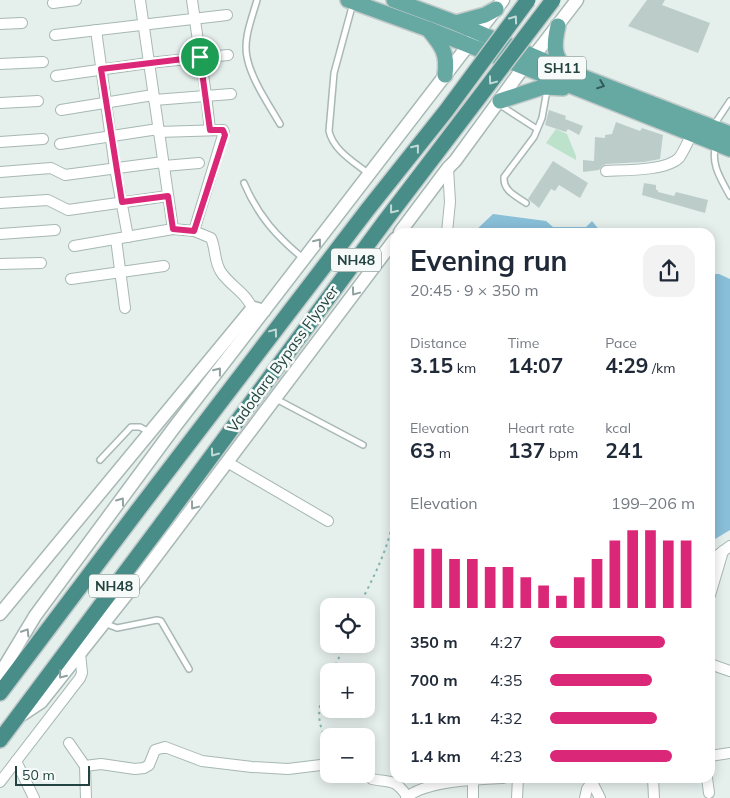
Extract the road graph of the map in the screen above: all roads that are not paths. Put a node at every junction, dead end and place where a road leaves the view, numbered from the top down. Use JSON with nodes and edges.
{"nodes":[{"id":1,"x":76,"y":0,"type":"edge"},
{"id":2,"x":140,"y":0,"type":"edge"},
{"id":3,"x":192,"y":0,"type":"edge"},
{"id":4,"x":258,"y":0,"type":"edge"},
{"id":5,"x":394,"y":0,"type":"edge"},
{"id":6,"x":528,"y":0,"type":"edge"},
{"id":7,"x":553,"y":0,"type":"edge"},
{"id":8,"x":577,"y":0,"type":"edge"},
{"id":9,"x":350,"y":1,"type":"edge"},
{"id":10,"x":53,"y":3,"type":"dead end"},
{"id":11,"x":500,"y":5,"type":"edge"},
{"id":12,"x":426,"y":6,"type":"edge"},
{"id":13,"x":227,"y":15,"type":"dead end"},
{"id":14,"x":195,"y":18,"type":"junction"},
{"id":15,"x":0,"y":24,"type":"edge"},
{"id":16,"x":22,"y":24,"type":"dead end"},
{"id":17,"x":456,"y":24,"type":"junction"},
{"id":18,"x":142,"y":25,"type":"junction"},
{"id":19,"x":558,"y":26,"type":"junction"},
{"id":20,"x":428,"y":29,"type":"junction"},
{"id":21,"x":96,"y":30,"type":"junction"},
{"id":22,"x":55,"y":35,"type":"dead end"},
{"id":23,"x":473,"y":40,"type":"junction"},
{"id":24,"x":228,"y":55,"type":"dead end"},
{"id":25,"x":534,"y":56,"type":"junction"},
{"id":26,"x":200,"y":57,"type":"junction"},
{"id":27,"x":42,"y":62,"type":"dead end"},
{"id":28,"x":148,"y":63,"type":"junction"},
{"id":29,"x":0,"y":64,"type":"edge"},
{"id":30,"x":523,"y":68,"type":"junction"},
{"id":31,"x":101,"y":69,"type":"junction"},
{"id":32,"x":575,"y":74,"type":"junction"},
{"id":33,"x":445,"y":75,"type":"junction"},
{"id":34,"x":56,"y":76,"type":"dead end"},
{"id":35,"x":548,"y":87,"type":"junction"},
{"id":36,"x":582,"y":90,"type":"junction"},
{"id":37,"x":231,"y":94,"type":"dead end"},
{"id":38,"x":206,"y":95,"type":"junction"},
{"id":39,"x":153,"y":98,"type":"junction"},
{"id":40,"x":38,"y":101,"type":"dead end"},
{"id":41,"x":730,"y":101,"type":"edge"},
{"id":42,"x":106,"y":102,"type":"junction"},
{"id":43,"x":499,"y":102,"type":"junction"},
{"id":44,"x":0,"y":103,"type":"edge"},
{"id":45,"x":61,"y":110,"type":"dead end"},
{"id":46,"x":280,"y":124,"type":"dead end"},
{"id":47,"x":712,"y":128,"type":"junction"},
{"id":48,"x":158,"y":130,"type":"junction"},
{"id":49,"x":210,"y":130,"type":"junction"},
{"id":50,"x":537,"y":130,"type":"junction"},
{"id":51,"x":692,"y":134,"type":"junction"},
{"id":52,"x":730,"y":134,"type":"edge"},
{"id":53,"x":110,"y":136,"type":"junction"},
{"id":54,"x":43,"y":139,"type":"dead end"},
{"id":55,"x":0,"y":142,"type":"edge"},
{"id":56,"x":60,"y":144,"type":"dead end"},
{"id":57,"x":723,"y":146,"type":"edge"},
{"id":58,"x":199,"y":163,"type":"dead end"},
{"id":59,"x":163,"y":164,"type":"junction"},
{"id":60,"x":115,"y":168,"type":"junction"},
{"id":61,"x":448,"y":168,"type":"junction"},
{"id":62,"x":606,"y":171,"type":"dead end"},
{"id":63,"x":0,"y":172,"type":"edge"},
{"id":64,"x":369,"y":175,"type":"junction"},
{"id":65,"x":244,"y":183,"type":"dead end"},
{"id":66,"x":168,"y":196,"type":"junction"},
{"id":67,"x":730,"y":196,"type":"edge"},
{"id":68,"x":122,"y":202,"type":"junction"},
{"id":69,"x":0,"y":203,"type":"edge"},
{"id":70,"x":526,"y":203,"type":"dead end"},
{"id":71,"x":403,"y":228,"type":"edge"},
{"id":72,"x":447,"y":228,"type":"edge"},
{"id":73,"x":173,"y":229,"type":"junction"},
{"id":74,"x":55,"y":230,"type":"dead end"},
{"id":75,"x":194,"y":231,"type":"junction"},
{"id":76,"x":0,"y":234,"type":"edge"},
{"id":77,"x":128,"y":237,"type":"junction"},
{"id":78,"x":116,"y":239,"type":"junction"},
{"id":79,"x":74,"y":246,"type":"dead end"},
{"id":80,"x":390,"y":246,"type":"edge"},
{"id":81,"x":304,"y":259,"type":"junction"},
{"id":82,"x":0,"y":264,"type":"edge"},
{"id":83,"x":41,"y":264,"type":"dead end"},
{"id":84,"x":164,"y":266,"type":"dead end"},
{"id":85,"x":120,"y":272,"type":"junction"},
{"id":86,"x":71,"y":279,"type":"dead end"},
{"id":87,"x":125,"y":308,"type":"dead end"},
{"id":88,"x":258,"y":310,"type":"junction"},
{"id":89,"x":275,"y":399,"type":"junction"},
{"id":90,"x":149,"y":432,"type":"junction"},
{"id":91,"x":363,"y":445,"type":"dead end"},
{"id":92,"x":100,"y":460,"type":"dead end"},
{"id":93,"x":227,"y":462,"type":"junction"},
{"id":94,"x":328,"y":521,"type":"dead end"},
{"id":95,"x":726,"y":548,"type":"edge"},
{"id":96,"x":715,"y":557,"type":"edge"},
{"id":97,"x":715,"y":580,"type":"edge"},
{"id":98,"x":0,"y":614,"type":"edge"},
{"id":99,"x":103,"y":623,"type":"junction"},
{"id":100,"x":80,"y":653,"type":"junction"},
{"id":101,"x":715,"y":666,"type":"edge"},
{"id":102,"x":189,"y":670,"type":"dead end"},
{"id":103,"x":730,"y":671,"type":"edge"},
{"id":104,"x":0,"y":674,"type":"edge"},
{"id":105,"x":0,"y":692,"type":"edge"},
{"id":106,"x":16,"y":719,"type":"junction"},
{"id":107,"x":0,"y":740,"type":"edge"},
{"id":108,"x":69,"y":744,"type":"dead end"},
{"id":109,"x":730,"y":753,"type":"edge"},
{"id":110,"x":715,"y":755,"type":"edge"},
{"id":111,"x":16,"y":761,"type":"junction"},
{"id":112,"x":320,"y":765,"type":"edge"},
{"id":113,"x":86,"y":766,"type":"junction"},
{"id":114,"x":375,"y":780,"type":"edge"},
{"id":115,"x":0,"y":782,"type":"edge"},
{"id":116,"x":390,"y":782,"type":"edge"},
{"id":117,"x":395,"y":783,"type":"edge"},
{"id":118,"x":452,"y":783,"type":"edge"},
{"id":119,"x":473,"y":783,"type":"edge"},
{"id":120,"x":518,"y":783,"type":"edge"},
{"id":121,"x":590,"y":783,"type":"edge"},
{"id":122,"x":592,"y":783,"type":"edge"},
{"id":123,"x":653,"y":783,"type":"edge"},
{"id":124,"x":708,"y":783,"type":"edge"},
{"id":125,"x":709,"y":793,"type":"dead end"},
{"id":126,"x":406,"y":797,"type":"edge"},
{"id":127,"x":34,"y":798,"type":"edge"},
{"id":128,"x":86,"y":798,"type":"edge"},
{"id":129,"x":473,"y":798,"type":"edge"},
{"id":130,"x":517,"y":798,"type":"edge"},
{"id":131,"x":585,"y":798,"type":"edge"},
{"id":132,"x":600,"y":798,"type":"edge"},
{"id":133,"x":654,"y":798,"type":"edge"}],
"edges":[{"from":1,"to":10,"type":"street"},
{"from":2,"to":18,"type":"street"},
{"from":3,"to":14,"type":"street"},
{"from":4,"to":46,"type":"lane"},
{"from":5,"to":12,"type":"main road","number":"SH11"},
{"from":105,"to":6,"type":"highway","name":"Vadodara Bypass Flyover","number":"NH48","one_way":true,"bridge":true},
{"from":7,"to":106,"type":"highway","name":"Vadodara Bypass Flyover","number":"NH48","one_way":true,"bridge":true},
{"from":8,"to":19,"type":"street"},
{"from":9,"to":20,"type":"main road","number":"SH11"},
{"from":9,"to":64,"type":"lane"},
{"from":11,"to":17,"type":"main road"},
{"from":11,"to":23,"type":"street"},
{"from":12,"to":17,"type":"main road","number":"SH11"},
{"from":13,"to":14,"type":"street"},
{"from":14,"to":18,"type":"street"},
{"from":14,"to":26,"type":"street"},
{"from":15,"to":16,"type":"street"},
{"from":17,"to":23,"type":"main road","number":"SH11"},
{"from":18,"to":21,"type":"street"},
{"from":18,"to":28,"type":"street"},
{"from":19,"to":25,"type":"street"},
{"from":19,"to":32,"type":"main road"},
{"from":20,"to":23,"type":"main road","number":"SH11"},
{"from":20,"to":33,"type":"main road"},
{"from":21,"to":22,"type":"street"},
{"from":21,"to":31,"type":"street"},
{"from":23,"to":25,"type":"main road","number":"SH11"},
{"from":23,"to":30,"type":"main road","number":"SH11"},
{"from":23,"to":33,"type":"street"},
{"from":24,"to":26,"type":"street"},
{"from":25,"to":30,"type":"street"},
{"from":25,"to":32,"type":"main road","number":"SH11"},
{"from":26,"to":28,"type":"street"},
{"from":26,"to":38,"type":"street"},
{"from":27,"to":29,"type":"street"},
{"from":28,"to":31,"type":"street"},
{"from":28,"to":39,"type":"street"},
{"from":30,"to":36,"type":"main road","number":"SH11"},
{"from":30,"to":43,"type":"street"},
{"from":31,"to":34,"type":"street"},
{"from":31,"to":42,"type":"street"},
{"from":32,"to":47,"type":"main road","number":"SH11","one_way":true},
{"from":33,"to":64,"type":"street"},
{"from":35,"to":36,"type":"main road"},
{"from":35,"to":43,"type":"main road"},
{"from":35,"to":50,"type":"lane"},
{"from":36,"to":51,"type":"main road","number":"SH11"},
{"from":37,"to":38,"type":"street"},
{"from":38,"to":39,"type":"street"},
{"from":38,"to":49,"type":"street"},
{"from":39,"to":42,"type":"street"},
{"from":39,"to":48,"type":"street"},
{"from":40,"to":44,"type":"street"},
{"from":41,"to":47,"type":"lane"},
{"from":42,"to":45,"type":"street"},
{"from":42,"to":53,"type":"street"},
{"from":43,"to":50,"type":"lane"},
{"from":43,"to":61,"type":"street"},
{"from":47,"to":52,"type":"main road","number":"SH11"},
{"from":48,"to":49,"type":"street"},
{"from":48,"to":53,"type":"street"},
{"from":48,"to":59,"type":"street"},
{"from":49,"to":75,"type":"street"},
{"from":50,"to":70,"type":"lane"},
{"from":51,"to":57,"type":"main road","number":"SH11"},
{"from":51,"to":62,"type":"street"},
{"from":53,"to":56,"type":"street"},
{"from":53,"to":60,"type":"street"},
{"from":54,"to":55,"type":"street"},
{"from":57,"to":67,"type":"lane"},
{"from":58,"to":59,"type":"street"},
{"from":59,"to":60,"type":"street"},
{"from":59,"to":66,"type":"street"},
{"from":60,"to":63,"type":"street"},
{"from":60,"to":68,"type":"street"},
{"from":61,"to":71,"type":"street"},
{"from":61,"to":72,"type":"street"},
{"from":81,"to":64,"type":"street","one_way":true},
{"from":65,"to":81,"type":"lane"},
{"from":66,"to":68,"type":"street"},
{"from":66,"to":73,"type":"street"},
{"from":68,"to":69,"type":"street"},
{"from":68,"to":77,"type":"street"},
{"from":73,"to":75,"type":"street"},
{"from":73,"to":77,"type":"street"},
{"from":74,"to":76,"type":"street"},
{"from":75,"to":88,"type":"street"},
{"from":77,"to":78,"type":"street"},
{"from":78,"to":79,"type":"street"},
{"from":78,"to":85,"type":"street"},
{"from":80,"to":89,"type":"street","one_way":true},
{"from":81,"to":88,"type":"street"},
{"from":82,"to":83,"type":"street"},
{"from":84,"to":85,"type":"street"},
{"from":85,"to":86,"type":"street"},
{"from":85,"to":87,"type":"street"},
{"from":88,"to":90,"type":"street"},
{"from":104,"to":88,"type":"street","one_way":true},
{"from":89,"to":91,"type":"lane"},
{"from":89,"to":93,"type":"street"},
{"from":90,"to":92,"type":"lane"},
{"from":90,"to":98,"type":"street"},
{"from":93,"to":94,"type":"street"},
{"from":93,"to":99,"type":"street","one_way":true},
{"from":95,"to":96,"type":"street"},
{"from":95,"to":97,"type":"street"},
{"from":99,"to":100,"type":"street"},
{"from":99,"to":102,"type":"lane"},
{"from":100,"to":106,"type":"street","one_way":true},
{"from":100,"to":111,"type":"street"},
{"from":101,"to":103,"type":"street"},
{"from":106,"to":107,"type":"highway","number":"NH48"},
{"from":108,"to":113,"type":"street"},
{"from":109,"to":110,"type":"street"},
{"from":111,"to":115,"type":"street"},
{"from":111,"to":127,"type":"street"},
{"from":112,"to":113,"type":"street"},
{"from":113,"to":128,"type":"street"},
{"from":114,"to":116,"type":"street"},
{"from":117,"to":126,"type":"street"},
{"from":118,"to":126,"type":"street"},
{"from":119,"to":129,"type":"street"},
{"from":120,"to":130,"type":"street"},
{"from":121,"to":131,"type":"street"},
{"from":122,"to":132,"type":"street"},
{"from":123,"to":133,"type":"street"},
{"from":124,"to":125,"type":"street"}]}
